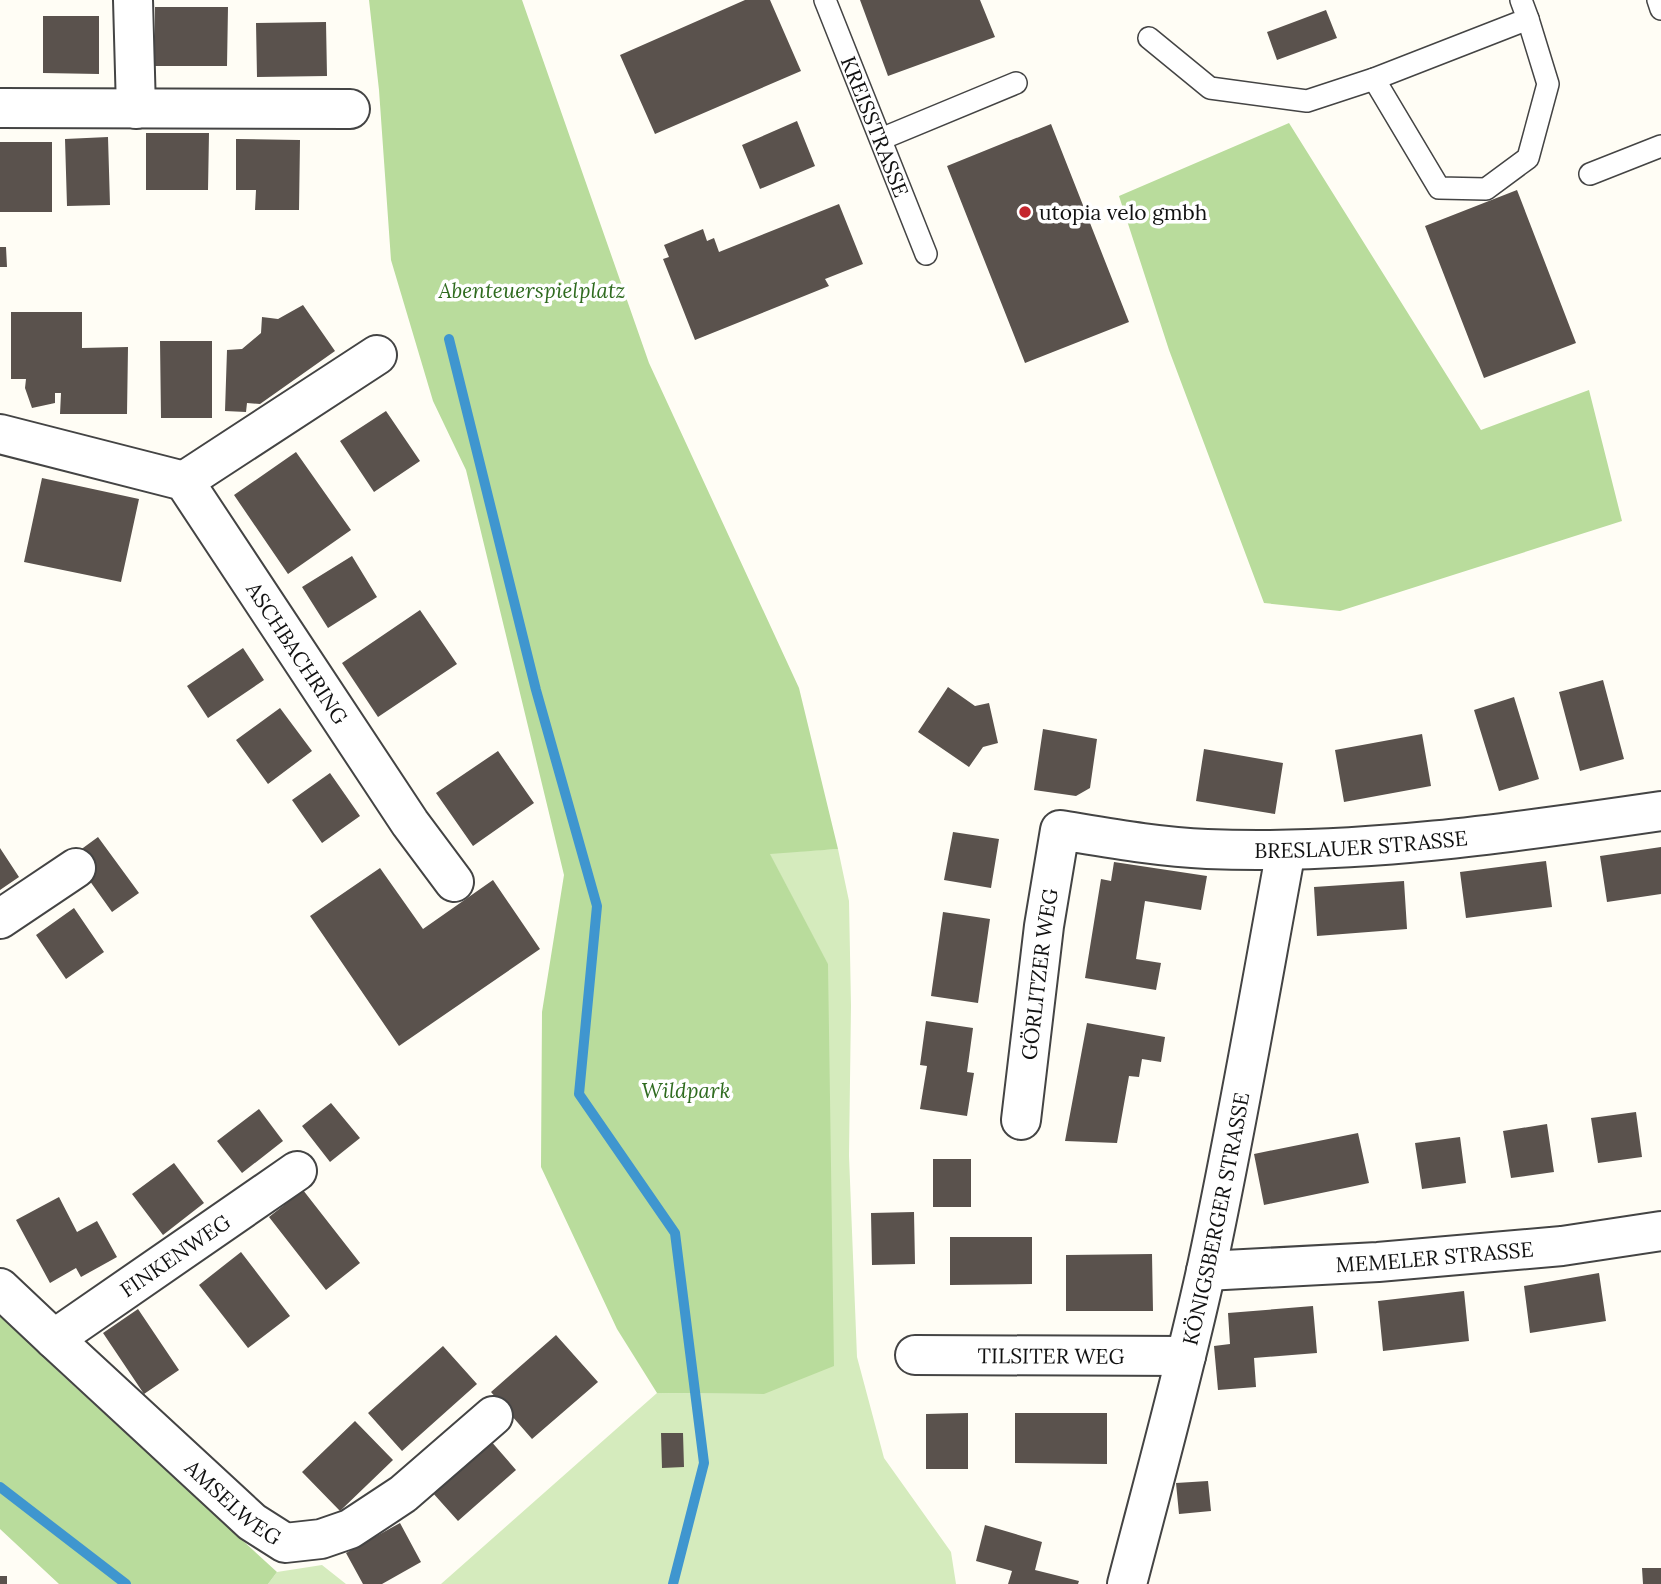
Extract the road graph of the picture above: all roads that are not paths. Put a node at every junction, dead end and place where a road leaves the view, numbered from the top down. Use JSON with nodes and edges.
{"nodes":[{"id":1,"x":133,"y":0,"type":"edge"},
{"id":2,"x":825,"y":0,"type":"edge"},
{"id":3,"x":1658,"y":0,"type":"edge"},
{"id":4,"x":1661,"y":9,"type":"edge"},
{"id":5,"x":1524,"y":10,"type":"edge"},
{"id":6,"x":1149,"y":38,"type":"dead end"},
{"id":7,"x":1374,"y":79,"type":"junction"},
{"id":8,"x":1016,"y":83,"type":"dead end"},
{"id":9,"x":0,"y":108,"type":"edge"},
{"id":10,"x":135,"y":109,"type":"junction"},
{"id":11,"x":350,"y":109,"type":"dead end"},
{"id":12,"x":880,"y":139,"type":"junction"},
{"id":13,"x":1661,"y":146,"type":"edge"},
{"id":14,"x":1590,"y":174,"type":"dead end"},
{"id":15,"x":926,"y":254,"type":"dead end"},
{"id":16,"x":377,"y":355,"type":"dead end"},
{"id":17,"x":0,"y":434,"type":"edge"},
{"id":18,"x":184,"y":481,"type":"junction"},
{"id":19,"x":1661,"y":811,"type":"edge"},
{"id":20,"x":1060,"y":830,"type":"joint"},
{"id":21,"x":1286,"y":850,"type":"junction"},
{"id":22,"x":76,"y":868,"type":"dead end"},
{"id":23,"x":454,"y":882,"type":"dead end"},
{"id":24,"x":0,"y":919,"type":"edge"},
{"id":25,"x":1021,"y":1120,"type":"dead end"},
{"id":26,"x":297,"y":1171,"type":"dead end"},
{"id":27,"x":1661,"y":1231,"type":"edge"},
{"id":28,"x":1206,"y":1271,"type":"junction"},
{"id":29,"x":0,"y":1288,"type":"edge"},
{"id":30,"x":54,"y":1339,"type":"junction"},
{"id":31,"x":915,"y":1355,"type":"dead end"},
{"id":32,"x":1186,"y":1356,"type":"junction"},
{"id":33,"x":493,"y":1416,"type":"dead end"},
{"id":34,"x":1127,"y":1584,"type":"edge"}],
"edges":[{"from":1,"to":10,"type":"street"},
{"from":2,"to":12,"type":"lane","name":"KREISSTRASSE"},
{"from":3,"to":4,"type":"lane"},
{"from":5,"to":7,"type":"lane"},
{"from":5,"to":7,"type":"lane"},
{"from":6,"to":7,"type":"lane"},
{"from":8,"to":12,"type":"lane"},
{"from":9,"to":10,"type":"street"},
{"from":10,"to":11,"type":"street"},
{"from":12,"to":15,"type":"lane","name":"KREISSTRASSE"},
{"from":13,"to":14,"type":"lane"},
{"from":16,"to":18,"type":"street"},
{"from":17,"to":18,"type":"street"},
{"from":18,"to":23,"type":"street","name":"ASCHBACHRING"},
{"from":19,"to":21,"type":"street","name":"BRESLAUER STRASSE"},
{"from":20,"to":21,"type":"street","name":"BRESLAUER STRASSE"},
{"from":20,"to":25,"type":"street","name":"GÖRLITZER WEG"},
{"from":21,"to":28,"type":"street","name":"KÖNIGSBERGER STRASSE"},
{"from":22,"to":24,"type":"street"},
{"from":26,"to":30,"type":"street","name":"FINKENWEG"},
{"from":27,"to":28,"type":"street","name":"MEMELER STRASSE"},
{"from":28,"to":32,"type":"street","name":"KÖNIGSBERGER STRASSE"},
{"from":29,"to":30,"type":"street","name":"AMSELWEG"},
{"from":30,"to":33,"type":"street","name":"AMSELWEG"},
{"from":31,"to":32,"type":"street","name":"TILSITER WEG"},
{"from":32,"to":34,"type":"street","name":"KÖNIGSBERGER STRASSE"}]}
